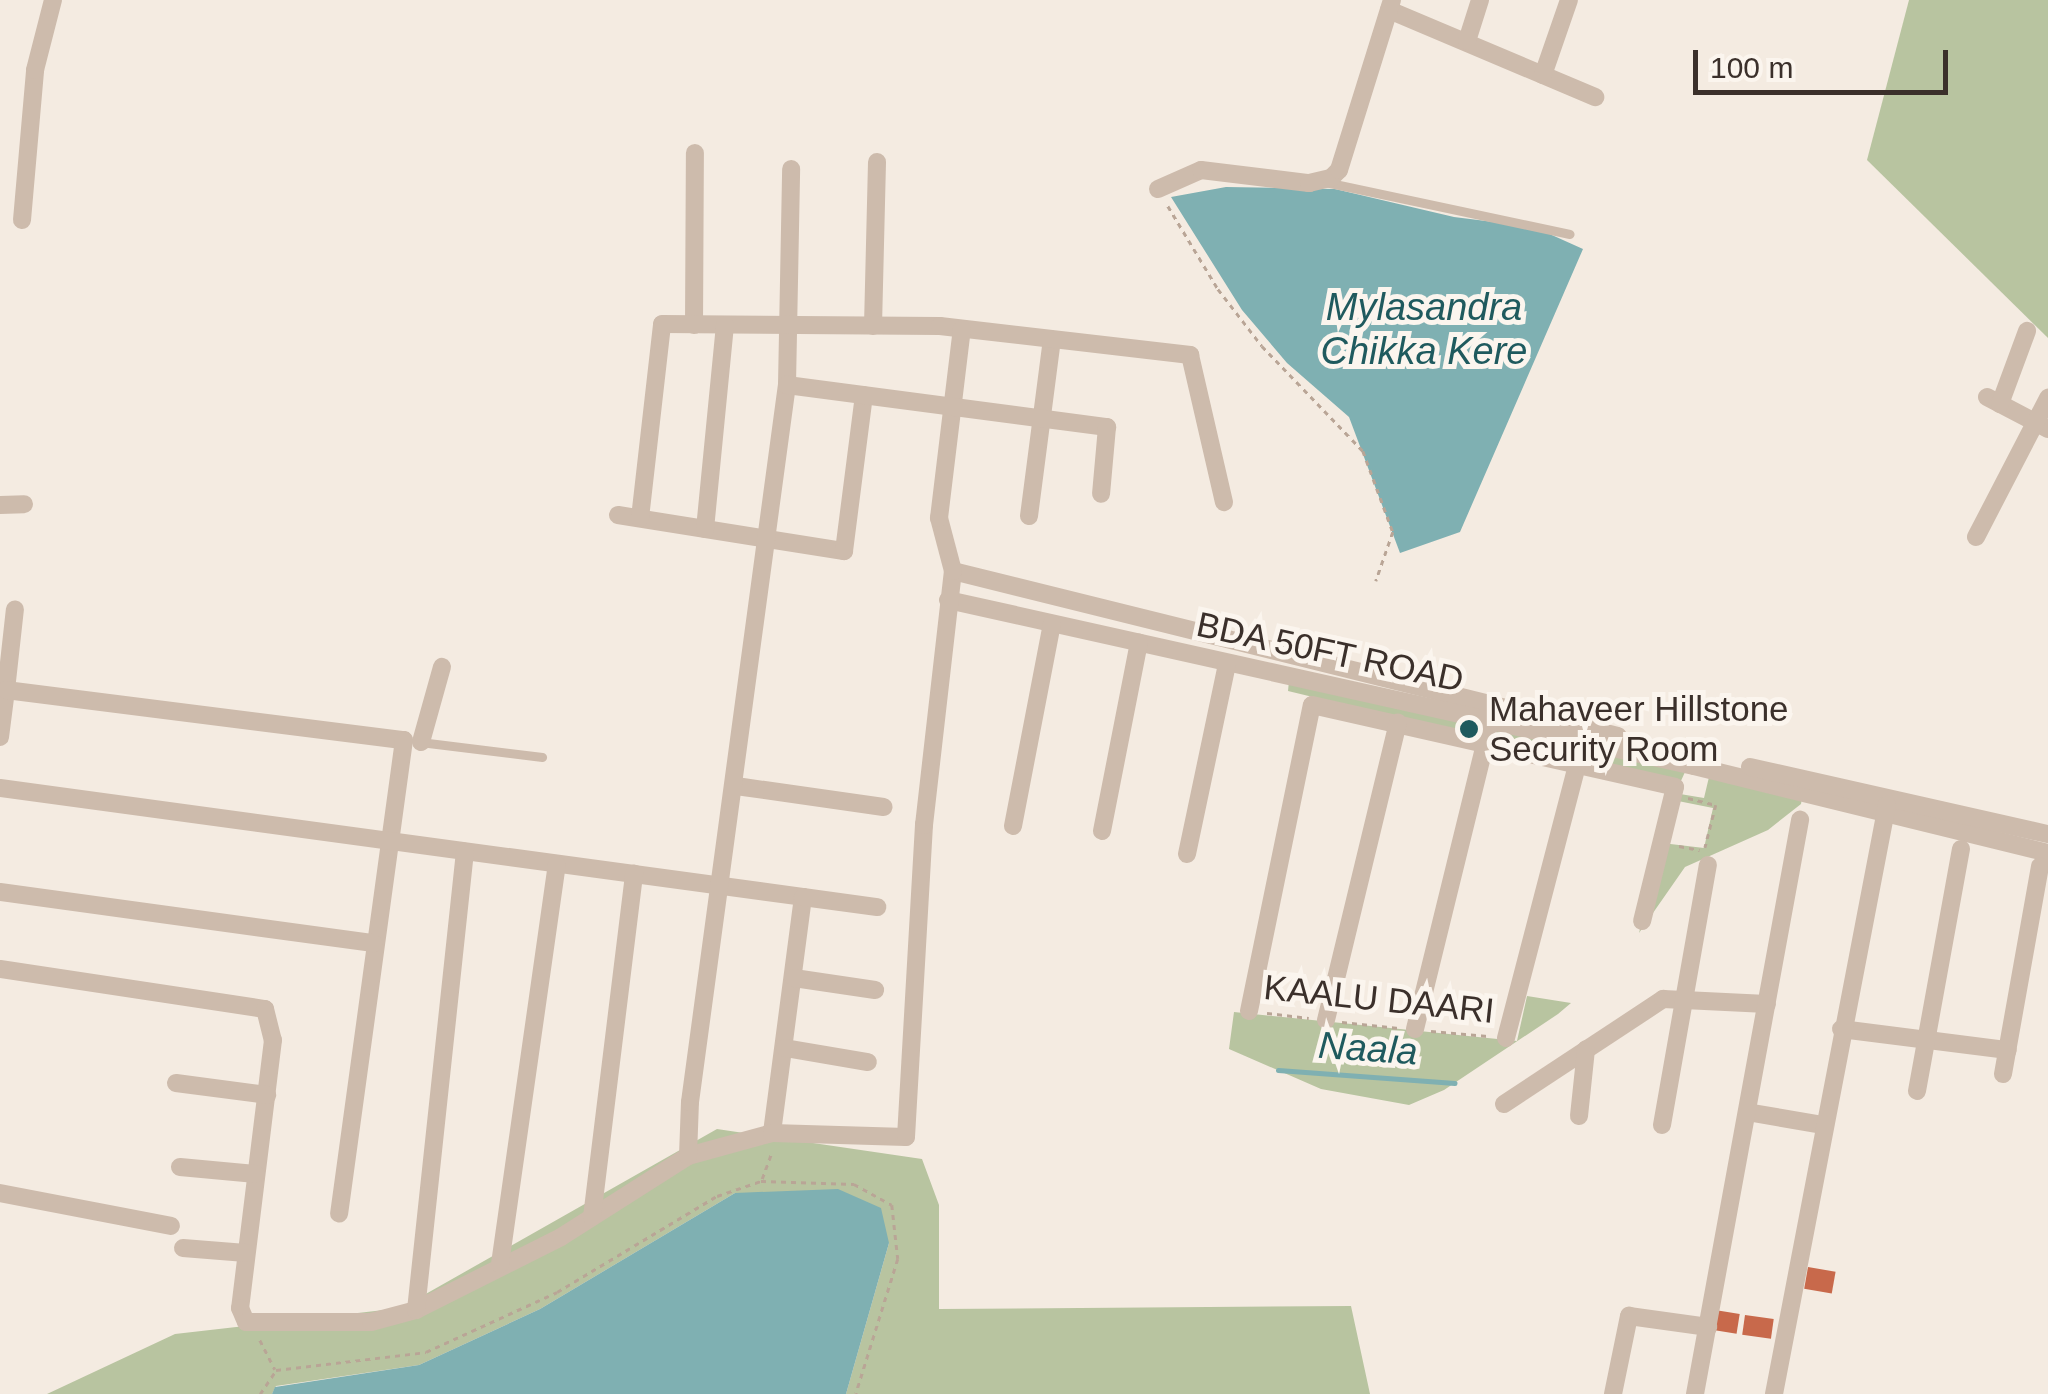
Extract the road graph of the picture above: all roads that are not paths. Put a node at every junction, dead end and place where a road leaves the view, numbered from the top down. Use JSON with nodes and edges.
{"nodes":[{"id":1,"x":52,"y":0,"type":"edge"},
{"id":2,"x":1480,"y":0,"type":"edge"},
{"id":3,"x":1569,"y":0,"type":"edge"},
{"id":4,"x":1390,"y":5,"type":"edge"},
{"id":5,"x":1467,"y":42,"type":"junction"},
{"id":6,"x":1544,"y":75,"type":"junction"},
{"id":7,"x":1595,"y":97,"type":"dead end"},
{"id":8,"x":695,"y":153,"type":"dead end"},
{"id":9,"x":877,"y":162,"type":"dead end"},
{"id":10,"x":791,"y":169,"type":"dead end"},
{"id":11,"x":1322,"y":182,"type":"junction"},
{"id":12,"x":1158,"y":189,"type":"road end"},
{"id":13,"x":22,"y":220,"type":"dead end"},
{"id":14,"x":1570,"y":234,"type":"dead end"},
{"id":15,"x":694,"y":324,"type":"junction"},
{"id":16,"x":725,"y":325,"type":"junction"},
{"id":17,"x":789,"y":325,"type":"junction"},
{"id":18,"x":873,"y":326,"type":"junction"},
{"id":19,"x":962,"y":329,"type":"junction"},
{"id":20,"x":2028,"y":331,"type":"dead end"},
{"id":21,"x":1052,"y":339,"type":"junction"},
{"id":22,"x":787,"y":385,"type":"junction"},
{"id":23,"x":864,"y":395,"type":"junction"},
{"id":24,"x":2048,"y":398,"type":"edge"},
{"id":25,"x":953,"y":404,"type":"junction"},
{"id":26,"x":1044,"y":417,"type":"junction"},
{"id":27,"x":2042,"y":426,"type":"edge"},
{"id":28,"x":1101,"y":494,"type":"dead end"},
{"id":29,"x":1224,"y":502,"type":"dead end"},
{"id":30,"x":24,"y":504,"type":"dead end"},
{"id":31,"x":0,"y":505,"type":"edge"},
{"id":32,"x":618,"y":515,"type":"dead end"},
{"id":33,"x":1030,"y":516,"type":"dead end"},
{"id":34,"x":640,"y":518,"type":"junction"},
{"id":35,"x":706,"y":529,"type":"junction"},
{"id":36,"x":1976,"y":538,"type":"dead end"},
{"id":37,"x":768,"y":540,"type":"junction"},
{"id":38,"x":953,"y":571,"type":"junction"},
{"id":39,"x":948,"y":600,"type":"junction"},
{"id":40,"x":15,"y":609,"type":"dead end"},
{"id":41,"x":1052,"y":624,"type":"junction"},
{"id":42,"x":1139,"y":643,"type":"junction"},
{"id":43,"x":1227,"y":664,"type":"junction"},
{"id":44,"x":442,"y":668,"type":"dead end"},
{"id":45,"x":6,"y":690,"type":"junction"},
{"id":46,"x":1492,"y":713,"type":"junction"},
{"id":47,"x":1398,"y":723,"type":"junction"},
{"id":48,"x":0,"y":736,"type":"edge"},
{"id":49,"x":413,"y":741,"type":"junction"},
{"id":50,"x":1486,"y":742,"type":"junction"},
{"id":51,"x":542,"y":756,"type":"dead end"},
{"id":52,"x":1578,"y":762,"type":"junction"},
{"id":53,"x":736,"y":786,"type":"junction"},
{"id":54,"x":0,"y":788,"type":"edge"},
{"id":55,"x":1886,"y":806,"type":"junction"},
{"id":56,"x":884,"y":807,"type":"dead end"},
{"id":57,"x":1800,"y":820,"type":"dead end"},
{"id":58,"x":1013,"y":826,"type":"dead end"},
{"id":59,"x":1102,"y":831,"type":"dead end"},
{"id":60,"x":2048,"y":834,"type":"edge"},
{"id":61,"x":388,"y":842,"type":"junction"},
{"id":62,"x":1961,"y":849,"type":"dead end"},
{"id":63,"x":466,"y":852,"type":"junction"},
{"id":64,"x":1188,"y":854,"type":"dead end"},
{"id":65,"x":2044,"y":860,"type":"edge"},
{"id":66,"x":557,"y":865,"type":"junction"},
{"id":67,"x":1708,"y":865,"type":"dead end"},
{"id":68,"x":634,"y":874,"type":"junction"},
{"id":69,"x":723,"y":886,"type":"junction"},
{"id":70,"x":0,"y":892,"type":"edge"},
{"id":71,"x":803,"y":897,"type":"junction"},
{"id":72,"x":876,"y":907,"type":"dead end"},
{"id":73,"x":1642,"y":921,"type":"dead end"},
{"id":74,"x":374,"y":943,"type":"junction"},
{"id":75,"x":0,"y":970,"type":"edge"},
{"id":76,"x":794,"y":978,"type":"junction"},
{"id":77,"x":875,"y":990,"type":"dead end"},
{"id":78,"x":1682,"y":997,"type":"junction"},
{"id":79,"x":1767,"y":1004,"type":"junction"},
{"id":80,"x":1249,"y":1011,"type":"road end"},
{"id":81,"x":1326,"y":1020,"type":"road end"},
{"id":82,"x":1416,"y":1030,"type":"road end"},
{"id":83,"x":1841,"y":1030,"type":"junction"},
{"id":84,"x":1506,"y":1038,"type":"road end"},
{"id":85,"x":1927,"y":1038,"type":"junction"},
{"id":86,"x":784,"y":1048,"type":"junction"},
{"id":87,"x":1586,"y":1049,"type":"junction"},
{"id":88,"x":2008,"y":1050,"type":"junction"},
{"id":89,"x":868,"y":1062,"type":"dead end"},
{"id":90,"x":2003,"y":1074,"type":"dead end"},
{"id":91,"x":176,"y":1083,"type":"dead end"},
{"id":92,"x":1917,"y":1091,"type":"dead end"},
{"id":93,"x":267,"y":1094,"type":"junction"},
{"id":94,"x":1504,"y":1104,"type":"dead end"},
{"id":95,"x":1747,"y":1112,"type":"junction"},
{"id":96,"x":1579,"y":1116,"type":"dead end"},
{"id":97,"x":1662,"y":1124,"type":"dead end"},
{"id":98,"x":1822,"y":1125,"type":"junction"},
{"id":99,"x":774,"y":1133,"type":"junction"},
{"id":100,"x":688,"y":1156,"type":"junction"},
{"id":101,"x":180,"y":1167,"type":"dead end"},
{"id":102,"x":256,"y":1174,"type":"junction"},
{"id":103,"x":0,"y":1193,"type":"edge"},
{"id":104,"x":340,"y":1214,"type":"dead end"},
{"id":105,"x":592,"y":1217,"type":"junction"},
{"id":106,"x":171,"y":1226,"type":"dead end"},
{"id":107,"x":183,"y":1248,"type":"dead end"},
{"id":108,"x":246,"y":1253,"type":"junction"},
{"id":109,"x":500,"y":1264,"type":"junction"},
{"id":110,"x":416,"y":1310,"type":"junction"},
{"id":111,"x":1708,"y":1327,"type":"junction"},
{"id":112,"x":1613,"y":1394,"type":"edge"},
{"id":113,"x":1695,"y":1394,"type":"edge"},
{"id":114,"x":1774,"y":1394,"type":"edge"}],
"edges":[{"from":1,"to":13,"type":"street"},
{"from":2,"to":5,"type":"street"},
{"from":3,"to":6,"type":"street"},
{"from":4,"to":5,"type":"street"},
{"from":4,"to":11,"type":"street"},
{"from":5,"to":6,"type":"street"},
{"from":6,"to":7,"type":"street"},
{"from":8,"to":15,"type":"street"},
{"from":9,"to":18,"type":"street"},
{"from":10,"to":17,"type":"street"},
{"from":11,"to":12,"type":"street"},
{"from":11,"to":14,"type":"lane"},
{"from":15,"to":16,"type":"street"},
{"from":15,"to":34,"type":"street"},
{"from":16,"to":17,"type":"street"},
{"from":16,"to":35,"type":"street"},
{"from":17,"to":18,"type":"street"},
{"from":17,"to":22,"type":"street"},
{"from":18,"to":19,"type":"street"},
{"from":19,"to":21,"type":"street"},
{"from":19,"to":25,"type":"street"},
{"from":20,"to":27,"type":"street"},
{"from":21,"to":26,"type":"street"},
{"from":21,"to":29,"type":"street"},
{"from":22,"to":23,"type":"street"},
{"from":22,"to":37,"type":"street"},
{"from":23,"to":25,"type":"street"},
{"from":23,"to":37,"type":"street"},
{"from":24,"to":27,"type":"street"},
{"from":25,"to":26,"type":"street"},
{"from":25,"to":38,"type":"street"},
{"from":26,"to":28,"type":"street"},
{"from":26,"to":33,"type":"street"},
{"from":27,"to":36,"type":"street"},
{"from":30,"to":31,"type":"street"},
{"from":32,"to":34,"type":"street"},
{"from":34,"to":35,"type":"street"},
{"from":35,"to":37,"type":"street"},
{"from":37,"to":53,"type":"street"},
{"from":38,"to":39,"type":"street"},
{"from":38,"to":46,"type":"street","name":"BDA 50FT ROAD"},
{"from":39,"to":41,"type":"street","name":"BDA 50FT ROAD"},
{"from":39,"to":99,"type":"street"},
{"from":40,"to":45,"type":"street"},
{"from":41,"to":42,"type":"street","name":"BDA 50FT ROAD"},
{"from":41,"to":58,"type":"street"},
{"from":42,"to":43,"type":"street","name":"BDA 50FT ROAD"},
{"from":42,"to":59,"type":"street"},
{"from":43,"to":46,"type":"street","name":"BDA 50FT ROAD"},
{"from":43,"to":64,"type":"street"},
{"from":44,"to":49,"type":"street"},
{"from":45,"to":48,"type":"street"},
{"from":45,"to":49,"type":"street"},
{"from":46,"to":50,"type":"street"},
{"from":46,"to":55,"type":"street","name":"BDA 50FT ROAD"},
{"from":47,"to":50,"type":"street"},
{"from":47,"to":80,"type":"street"},
{"from":47,"to":81,"type":"street"},
{"from":49,"to":51,"type":"lane"},
{"from":49,"to":61,"type":"street"},
{"from":50,"to":52,"type":"street"},
{"from":50,"to":82,"type":"street"},
{"from":52,"to":73,"type":"street"},
{"from":52,"to":84,"type":"street"},
{"from":53,"to":56,"type":"street"},
{"from":53,"to":69,"type":"street"},
{"from":54,"to":61,"type":"street"},
{"from":55,"to":60,"type":"street","name":"BDA 50FT ROAD"},
{"from":55,"to":65,"type":"street","name":"BDA 50FT ROAD"},
{"from":55,"to":83,"type":"street"},
{"from":57,"to":79,"type":"street"},
{"from":61,"to":63,"type":"street"},
{"from":61,"to":74,"type":"street"},
{"from":62,"to":85,"type":"street"},
{"from":63,"to":66,"type":"street"},
{"from":63,"to":110,"type":"street"},
{"from":65,"to":88,"type":"street"},
{"from":66,"to":68,"type":"street"},
{"from":66,"to":109,"type":"street"},
{"from":67,"to":78,"type":"street"},
{"from":68,"to":69,"type":"street"},
{"from":68,"to":105,"type":"street"},
{"from":69,"to":71,"type":"street"},
{"from":69,"to":100,"type":"street"},
{"from":70,"to":74,"type":"street"},
{"from":71,"to":72,"type":"street"},
{"from":71,"to":76,"type":"street"},
{"from":74,"to":104,"type":"street"},
{"from":75,"to":93,"type":"street"},
{"from":76,"to":77,"type":"street"},
{"from":76,"to":86,"type":"street"},
{"from":78,"to":79,"type":"street"},
{"from":78,"to":87,"type":"street"},
{"from":78,"to":97,"type":"street"},
{"from":79,"to":95,"type":"street"},
{"from":83,"to":85,"type":"street"},
{"from":83,"to":98,"type":"street"},
{"from":85,"to":88,"type":"street"},
{"from":85,"to":92,"type":"street"},
{"from":86,"to":89,"type":"street"},
{"from":86,"to":99,"type":"street"},
{"from":87,"to":94,"type":"street"},
{"from":87,"to":96,"type":"street"},
{"from":88,"to":90,"type":"street"},
{"from":91,"to":93,"type":"street"},
{"from":93,"to":102,"type":"street"},
{"from":95,"to":98,"type":"street"},
{"from":95,"to":111,"type":"street"},
{"from":98,"to":114,"type":"street"},
{"from":99,"to":100,"type":"street"},
{"from":100,"to":105,"type":"street"},
{"from":101,"to":102,"type":"street"},
{"from":102,"to":108,"type":"street"},
{"from":103,"to":106,"type":"street"},
{"from":105,"to":109,"type":"street"},
{"from":107,"to":108,"type":"street"},
{"from":108,"to":110,"type":"street"},
{"from":109,"to":110,"type":"street"},
{"from":111,"to":112,"type":"street"},
{"from":111,"to":113,"type":"street"}]}
